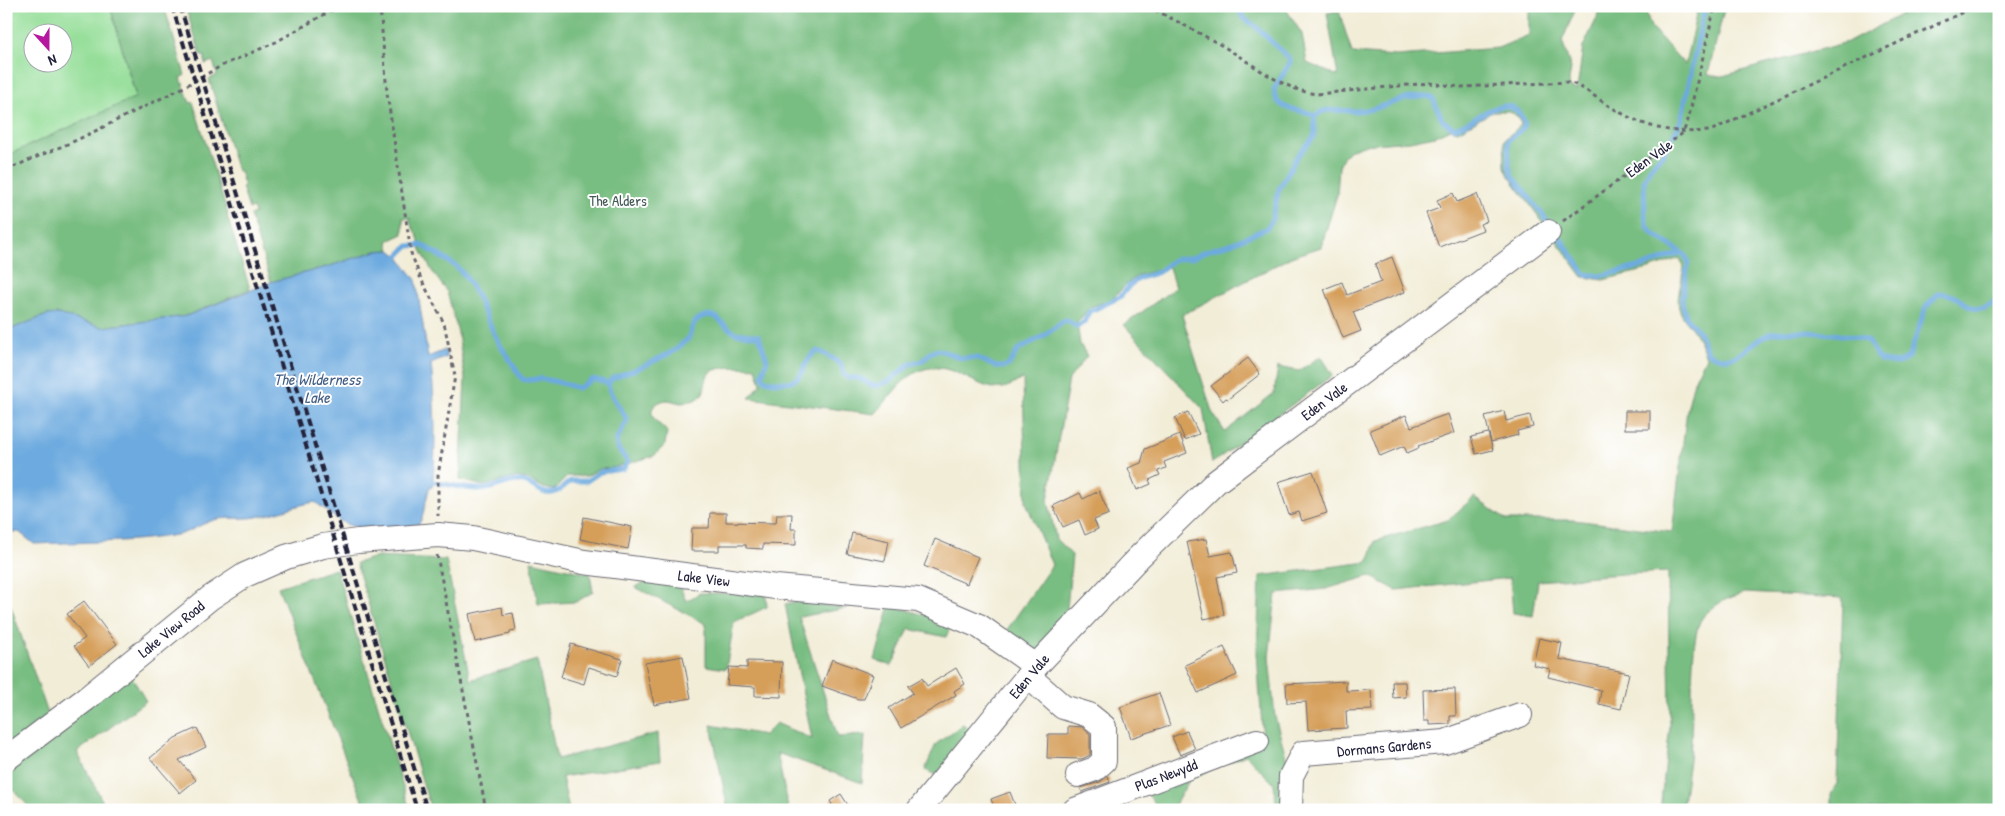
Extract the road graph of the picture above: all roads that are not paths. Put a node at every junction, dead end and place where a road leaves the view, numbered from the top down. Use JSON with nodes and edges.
{"nodes":[{"id":1,"x":1548,"y":232,"type":"road end"},
{"id":2,"x":358,"y":541,"type":"joint"},
{"id":3,"x":1032,"y":671,"type":"junction"},
{"id":4,"x":1520,"y":715,"type":"dead end"},
{"id":5,"x":1257,"y":741,"type":"dead end"},
{"id":6,"x":6,"y":759,"type":"edge"},
{"id":7,"x":1078,"y":775,"type":"dead end"},
{"id":8,"x":919,"y":810,"type":"edge"},
{"id":9,"x":1075,"y":810,"type":"edge"},
{"id":10,"x":1290,"y":810,"type":"edge"}],
"edges":[{"from":1,"to":3,"type":"street","name":"Eden Vale"},
{"from":2,"to":3,"type":"street","name":"Lake View"},
{"from":2,"to":6,"type":"street","name":"Lake View Road"},
{"from":3,"to":7,"type":"street","name":"Lake View"},
{"from":3,"to":8,"type":"street","name":"Eden Vale"},
{"from":4,"to":10,"type":"street","name":"Dormans Gardens"},
{"from":5,"to":9,"type":"street","name":"Plas Newydd"}]}
